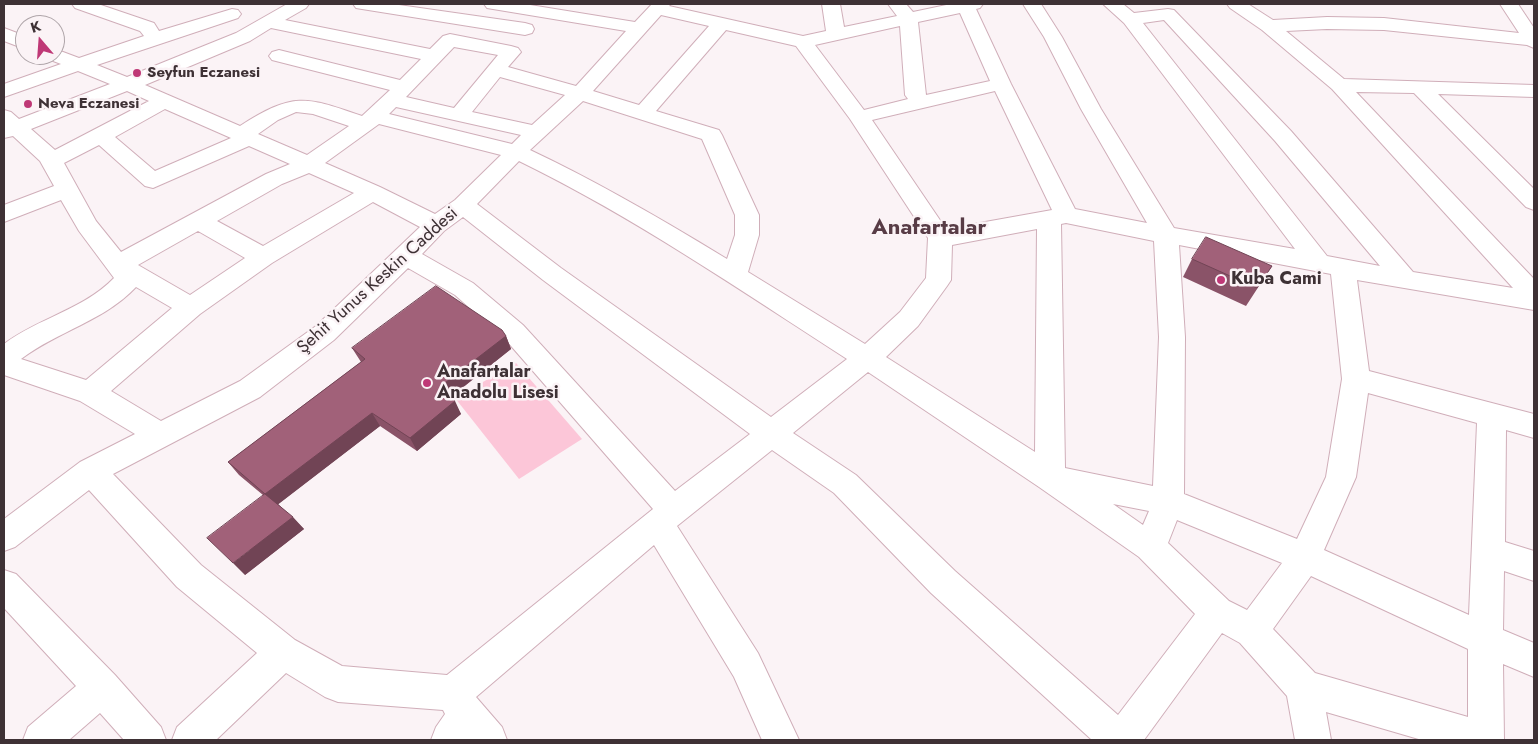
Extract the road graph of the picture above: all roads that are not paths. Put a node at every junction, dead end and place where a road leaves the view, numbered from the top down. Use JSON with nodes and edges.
{"nodes":[{"id":1,"x":81,"y":4,"type":"edge"},
{"id":2,"x":208,"y":4,"type":"edge"},
{"id":3,"x":300,"y":4,"type":"edge"},
{"id":4,"x":362,"y":4,"type":"edge"},
{"id":5,"x":493,"y":4,"type":"edge"},
{"id":6,"x":831,"y":4,"type":"edge"},
{"id":7,"x":1032,"y":4,"type":"edge"},
{"id":8,"x":1112,"y":4,"type":"edge"},
{"id":9,"x":1236,"y":4,"type":"edge"},
{"id":10,"x":1509,"y":4,"type":"edge"},
{"id":11,"x":970,"y":5,"type":"edge"},
{"id":12,"x":660,"y":6,"type":"edge"},
{"id":13,"x":902,"y":10,"type":"edge"},
{"id":14,"x":232,"y":14,"type":"junction"},
{"id":15,"x":541,"y":14,"type":"edge"},
{"id":16,"x":1130,"y":19,"type":"junction"},
{"id":17,"x":721,"y":24,"type":"junction"},
{"id":18,"x":263,"y":25,"type":"junction"},
{"id":19,"x":1269,"y":26,"type":"junction"},
{"id":20,"x":639,"y":28,"type":"junction"},
{"id":21,"x":836,"y":33,"type":"junction"},
{"id":22,"x":155,"y":38,"type":"junction"},
{"id":23,"x":1533,"y":41,"type":"edge"},
{"id":24,"x":803,"y":42,"type":"junction"},
{"id":25,"x":1194,"y":42,"type":"junction"},
{"id":26,"x":1151,"y":47,"type":"junction"},
{"id":27,"x":511,"y":52,"type":"junction"},
{"id":28,"x":279,"y":56,"type":"dead end"},
{"id":29,"x":434,"y":56,"type":"junction"},
{"id":30,"x":65,"y":59,"type":"edge"},
{"id":31,"x":78,"y":64,"type":"junction"},
{"id":32,"x":496,"y":70,"type":"junction"},
{"id":33,"x":1001,"y":84,"type":"junction"},
{"id":34,"x":129,"y":85,"type":"junction"},
{"id":35,"x":1339,"y":85,"type":"junction"},
{"id":36,"x":1420,"y":88,"type":"junction"},
{"id":37,"x":4,"y":91,"type":"edge"},
{"id":38,"x":1534,"y":91,"type":"edge"},
{"id":39,"x":580,"y":93,"type":"junction"},
{"id":40,"x":164,"y":100,"type":"junction"},
{"id":41,"x":920,"y":102,"type":"junction"},
{"id":42,"x":383,"y":107,"type":"junction"},
{"id":43,"x":642,"y":113,"type":"junction"},
{"id":44,"x":458,"y":116,"type":"junction"},
{"id":45,"x":859,"y":117,"type":"junction"},
{"id":46,"x":8,"y":125,"type":"edge"},
{"id":47,"x":536,"y":132,"type":"junction"},
{"id":48,"x":101,"y":136,"type":"junction"},
{"id":49,"x":244,"y":136,"type":"junction"},
{"id":50,"x":517,"y":152,"type":"junction"},
{"id":51,"x":51,"y":160,"type":"junction"},
{"id":52,"x":308,"y":165,"type":"junction"},
{"id":53,"x":67,"y":189,"type":"junction"},
{"id":54,"x":372,"y":192,"type":"junction"},
{"id":55,"x":1534,"y":202,"type":"edge"},
{"id":56,"x":463,"y":205,"type":"junction"},
{"id":57,"x":4,"y":214,"type":"edge"},
{"id":58,"x":1058,"y":217,"type":"junction"},
{"id":59,"x":199,"y":221,"type":"junction"},
{"id":60,"x":436,"y":225,"type":"junction"},
{"id":61,"x":1166,"y":235,"type":"junction"},
{"id":62,"x":940,"y":238,"type":"junction"},
{"id":63,"x":406,"y":256,"type":"junction"},
{"id":64,"x":263,"y":257,"type":"junction"},
{"id":65,"x":118,"y":265,"type":"junction"},
{"id":66,"x":1331,"y":265,"type":"junction"},
{"id":67,"x":734,"y":275,"type":"junction"},
{"id":68,"x":1404,"y":278,"type":"junction"},
{"id":69,"x":1534,"y":295,"type":"edge"},
{"id":70,"x":1534,"y":301,"type":"edge"},
{"id":71,"x":191,"y":306,"type":"junction"},
{"id":72,"x":4,"y":358,"type":"edge"},
{"id":73,"x":867,"y":358,"type":"junction"},
{"id":74,"x":4,"y":364,"type":"edge"},
{"id":75,"x":1356,"y":379,"type":"junction"},
{"id":76,"x":90,"y":393,"type":"junction"},
{"id":77,"x":1492,"y":416,"type":"junction"},
{"id":78,"x":1534,"y":426,"type":"edge"},
{"id":79,"x":159,"y":434,"type":"junction"},
{"id":80,"x":772,"y":434,"type":"junction"},
{"id":81,"x":91,"y":471,"type":"junction"},
{"id":82,"x":1050,"y":478,"type":"junction"},
{"id":83,"x":1168,"y":502,"type":"junction"},
{"id":84,"x":666,"y":517,"type":"junction"},
{"id":85,"x":5,"y":534,"type":"edge"},
{"id":86,"x":1150,"y":548,"type":"junction"},
{"id":87,"x":1490,"y":551,"type":"junction"},
{"id":88,"x":1305,"y":557,"type":"junction"},
{"id":89,"x":1534,"y":566,"type":"edge"},
{"id":90,"x":4,"y":585,"type":"edge"},
{"id":91,"x":1217,"y":612,"type":"junction"},
{"id":92,"x":1252,"y":631,"type":"junction"},
{"id":93,"x":1485,"y":640,"type":"junction"},
{"id":94,"x":283,"y":652,"type":"junction"},
{"id":95,"x":1534,"y":660,"type":"edge"},
{"id":96,"x":102,"y":688,"type":"junction"},
{"id":97,"x":1304,"y":688,"type":"junction"},
{"id":98,"x":464,"y":722,"type":"edge"},
{"id":99,"x":1108,"y":736,"type":"edge"},
{"id":100,"x":41,"y":740,"type":"edge"},
{"id":101,"x":148,"y":740,"type":"edge"},
{"id":102,"x":190,"y":740,"type":"edge"},
{"id":103,"x":781,"y":740,"type":"edge"},
{"id":104,"x":1313,"y":740,"type":"edge"},
{"id":105,"x":1485,"y":740,"type":"edge"}],
"edges":[{"from":1,"to":22,"type":"street"},
{"from":2,"to":14,"type":"street"},
{"from":3,"to":18,"type":"street"},
{"from":4,"to":15,"type":"street"},
{"from":5,"to":15,"type":"street"},
{"from":6,"to":21,"type":"street"},
{"from":7,"to":61,"type":"street"},
{"from":8,"to":16,"type":"street"},
{"from":9,"to":19,"type":"street"},
{"from":10,"to":23,"type":"street"},
{"from":11,"to":13,"type":"street"},
{"from":11,"to":33,"type":"street"},
{"from":12,"to":17,"type":"street"},
{"from":12,"to":20,"type":"street","name":"Şehit Yunus Keskin Caddesi"},
{"from":13,"to":21,"type":"street"},
{"from":13,"to":41,"type":"street"},
{"from":14,"to":18,"type":"street"},
{"from":14,"to":22,"type":"street"},
{"from":15,"to":20,"type":"street"},
{"from":15,"to":27,"type":"street"},
{"from":16,"to":25,"type":"street"},
{"from":16,"to":26,"type":"street"},
{"from":17,"to":24,"type":"street"},
{"from":17,"to":43,"type":"street"},
{"from":18,"to":29,"type":"street"},
{"from":18,"to":34,"type":"street"},
{"from":19,"to":23,"type":"street"},
{"from":19,"to":35,"type":"street"},
{"from":20,"to":39,"type":"street","name":"Şehit Yunus Keskin Caddesi"},
{"from":21,"to":24,"type":"street"},
{"from":22,"to":31,"type":"street"},
{"from":24,"to":45,"type":"street"},
{"from":25,"to":26,"type":"street"},
{"from":25,"to":68,"type":"street"},
{"from":26,"to":66,"type":"street"},
{"from":27,"to":29,"type":"street"},
{"from":27,"to":32,"type":"street"},
{"from":28,"to":42,"type":"street"},
{"from":29,"to":42,"type":"street"},
{"from":30,"to":31,"type":"street"},
{"from":31,"to":34,"type":"street"},
{"from":31,"to":37,"type":"street"},
{"from":32,"to":39,"type":"street"},
{"from":32,"to":44,"type":"street"},
{"from":33,"to":41,"type":"street"},
{"from":33,"to":58,"type":"street"},
{"from":34,"to":40,"type":"street"},
{"from":34,"to":46,"type":"street"},
{"from":35,"to":36,"type":"street"},
{"from":35,"to":69,"type":"street"},
{"from":36,"to":38,"type":"street"},
{"from":36,"to":55,"type":"street"},
{"from":39,"to":43,"type":"street"},
{"from":39,"to":47,"type":"street","name":"Şehit Yunus Keskin Caddesi"},
{"from":40,"to":48,"type":"street"},
{"from":40,"to":49,"type":"street"},
{"from":41,"to":45,"type":"street"},
{"from":42,"to":44,"type":"street"},
{"from":42,"to":49,"type":"street"},
{"from":42,"to":50,"type":"street"},
{"from":42,"to":52,"type":"street"},
{"from":43,"to":67,"type":"street"},
{"from":44,"to":47,"type":"street"},
{"from":45,"to":62,"type":"street"},
{"from":46,"to":51,"type":"street"},
{"from":47,"to":50,"type":"street","name":"Şehit Yunus Keskin Caddesi"},
{"from":48,"to":49,"type":"street"},
{"from":48,"to":51,"type":"street"},
{"from":49,"to":52,"type":"street"},
{"from":50,"to":56,"type":"street","name":"Şehit Yunus Keskin Caddesi"},
{"from":50,"to":67,"type":"street"},
{"from":51,"to":53,"type":"street"},
{"from":52,"to":54,"type":"street"},
{"from":52,"to":59,"type":"street"},
{"from":53,"to":57,"type":"street"},
{"from":53,"to":65,"type":"street"},
{"from":54,"to":60,"type":"street"},
{"from":54,"to":64,"type":"street"},
{"from":56,"to":60,"type":"street","name":"Şehit Yunus Keskin Caddesi"},
{"from":56,"to":80,"type":"street"},
{"from":58,"to":61,"type":"street"},
{"from":58,"to":62,"type":"street"},
{"from":58,"to":82,"type":"street"},
{"from":59,"to":64,"type":"street"},
{"from":59,"to":65,"type":"street"},
{"from":60,"to":63,"type":"street","name":"Şehit Yunus Keskin Caddesi"},
{"from":61,"to":66,"type":"street"},
{"from":61,"to":83,"type":"street"},
{"from":62,"to":73,"type":"street"},
{"from":63,"to":79,"type":"street","name":"Şehit Yunus Keskin Caddesi"},
{"from":63,"to":84,"type":"street"},
{"from":64,"to":71,"type":"street"},
{"from":65,"to":71,"type":"street"},
{"from":65,"to":72,"type":"street"},
{"from":66,"to":68,"type":"street"},
{"from":66,"to":75,"type":"street"},
{"from":67,"to":73,"type":"street"},
{"from":68,"to":70,"type":"street"},
{"from":71,"to":76,"type":"street"},
{"from":73,"to":80,"type":"street"},
{"from":73,"to":82,"type":"street"},
{"from":74,"to":76,"type":"street"},
{"from":75,"to":77,"type":"street"},
{"from":75,"to":88,"type":"street"},
{"from":76,"to":79,"type":"street"},
{"from":77,"to":78,"type":"street"},
{"from":77,"to":87,"type":"street"},
{"from":79,"to":81,"type":"street","name":"Şehit Yunus Keskin Caddesi"},
{"from":80,"to":84,"type":"street"},
{"from":80,"to":99,"type":"street"},
{"from":81,"to":85,"type":"street","name":"Şehit Yunus Keskin Caddesi"},
{"from":81,"to":94,"type":"street"},
{"from":82,"to":83,"type":"street"},
{"from":82,"to":86,"type":"street"},
{"from":83,"to":86,"type":"street"},
{"from":83,"to":88,"type":"street"},
{"from":84,"to":98,"type":"street"},
{"from":84,"to":103,"type":"street"},
{"from":86,"to":91,"type":"street"},
{"from":87,"to":89,"type":"street"},
{"from":87,"to":93,"type":"street"},
{"from":88,"to":92,"type":"street"},
{"from":88,"to":93,"type":"street"},
{"from":90,"to":96,"type":"street"},
{"from":91,"to":92,"type":"street"},
{"from":91,"to":99,"type":"street"},
{"from":92,"to":97,"type":"street"},
{"from":93,"to":95,"type":"street"},
{"from":93,"to":105,"type":"street"},
{"from":94,"to":98,"type":"street"},
{"from":94,"to":102,"type":"street"},
{"from":96,"to":100,"type":"street"},
{"from":96,"to":101,"type":"street"},
{"from":97,"to":104,"type":"street"},
{"from":97,"to":105,"type":"street"}]}
